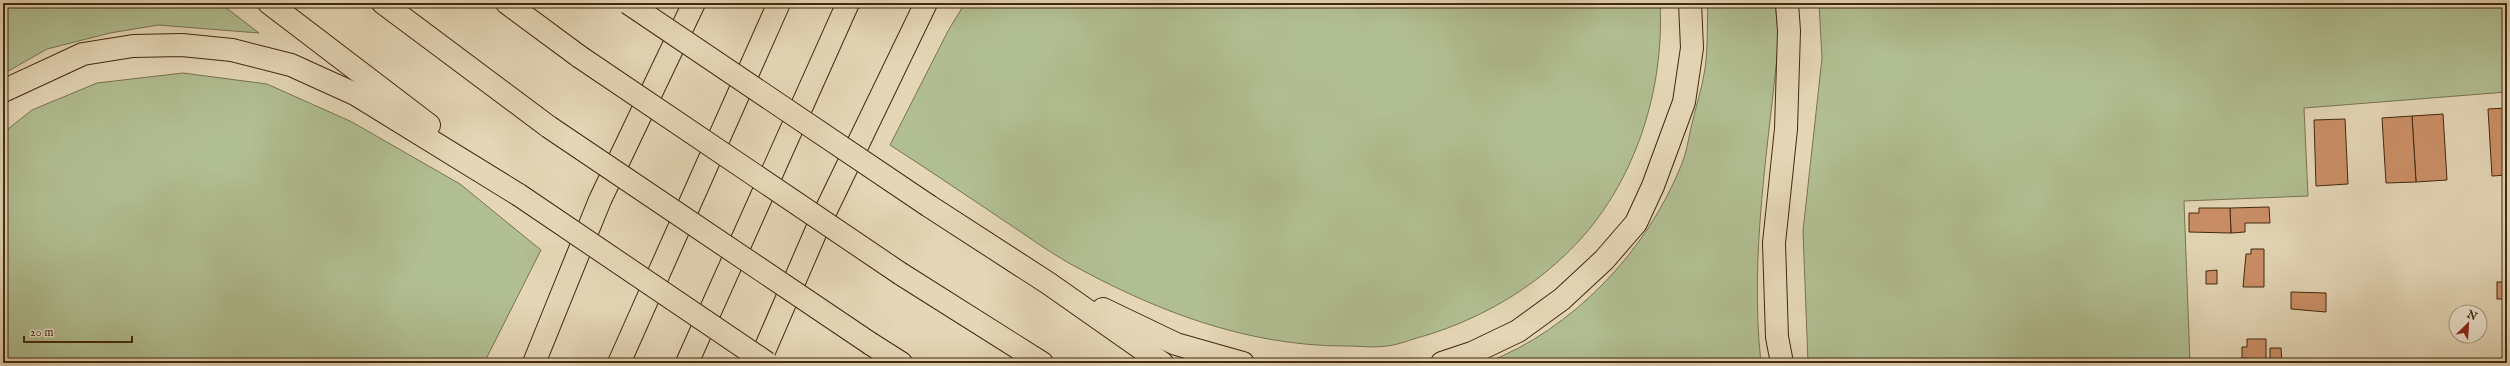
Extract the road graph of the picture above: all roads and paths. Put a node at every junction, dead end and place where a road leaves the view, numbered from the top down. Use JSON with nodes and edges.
{"nodes":[{"id":1,"x":269,"y":3,"type":"edge"},
{"id":2,"x":383,"y":3,"type":"edge"},
{"id":3,"x":507,"y":3,"type":"edge"},
{"id":4,"x":628,"y":3,"type":"edge"},
{"id":5,"x":694,"y":3,"type":"edge"},
{"id":6,"x":778,"y":3,"type":"edge"},
{"id":7,"x":848,"y":3,"type":"edge"},
{"id":8,"x":926,"y":3,"type":"edge"},
{"id":9,"x":1690,"y":3,"type":"edge"},
{"id":10,"x":1787,"y":3,"type":"edge"},
{"id":11,"x":3,"y":91,"type":"edge"},
{"id":12,"x":519,"y":195,"type":"junction"},
{"id":13,"x":1048,"y":283,"type":"junction"},
{"id":14,"x":534,"y":363,"type":"edge"},
{"id":15,"x":619,"y":363,"type":"edge"},
{"id":16,"x":687,"y":363,"type":"edge"},
{"id":17,"x":759,"y":363,"type":"edge"},
{"id":18,"x":767,"y":363,"type":"edge"},
{"id":19,"x":900,"y":363,"type":"edge"},
{"id":20,"x":1042,"y":363,"type":"edge"},
{"id":21,"x":1162,"y":363,"type":"edge"},
{"id":22,"x":1243,"y":363,"type":"edge"},
{"id":23,"x":1442,"y":363,"type":"edge"},
{"id":24,"x":1782,"y":363,"type":"edge"}],
"edges":[{"from":1,"to":12,"type":"highway"},
{"from":2,"to":19,"type":"highway","bridge":true},
{"from":3,"to":20,"type":"highway","bridge":true},
{"from":4,"to":13,"type":"highway","bridge":true},
{"from":5,"to":14,"type":"highway"},
{"from":6,"to":15,"type":"highway"},
{"from":7,"to":16,"type":"highway"},
{"from":8,"to":17,"type":"highway"},
{"from":9,"to":23,"type":"highway"},
{"from":10,"to":24,"type":"highway"},
{"from":11,"to":12,"type":"highway"},
{"from":12,"to":18,"type":"highway","bridge":true},
{"from":13,"to":21,"type":"highway"},
{"from":13,"to":22,"type":"highway"}]}
